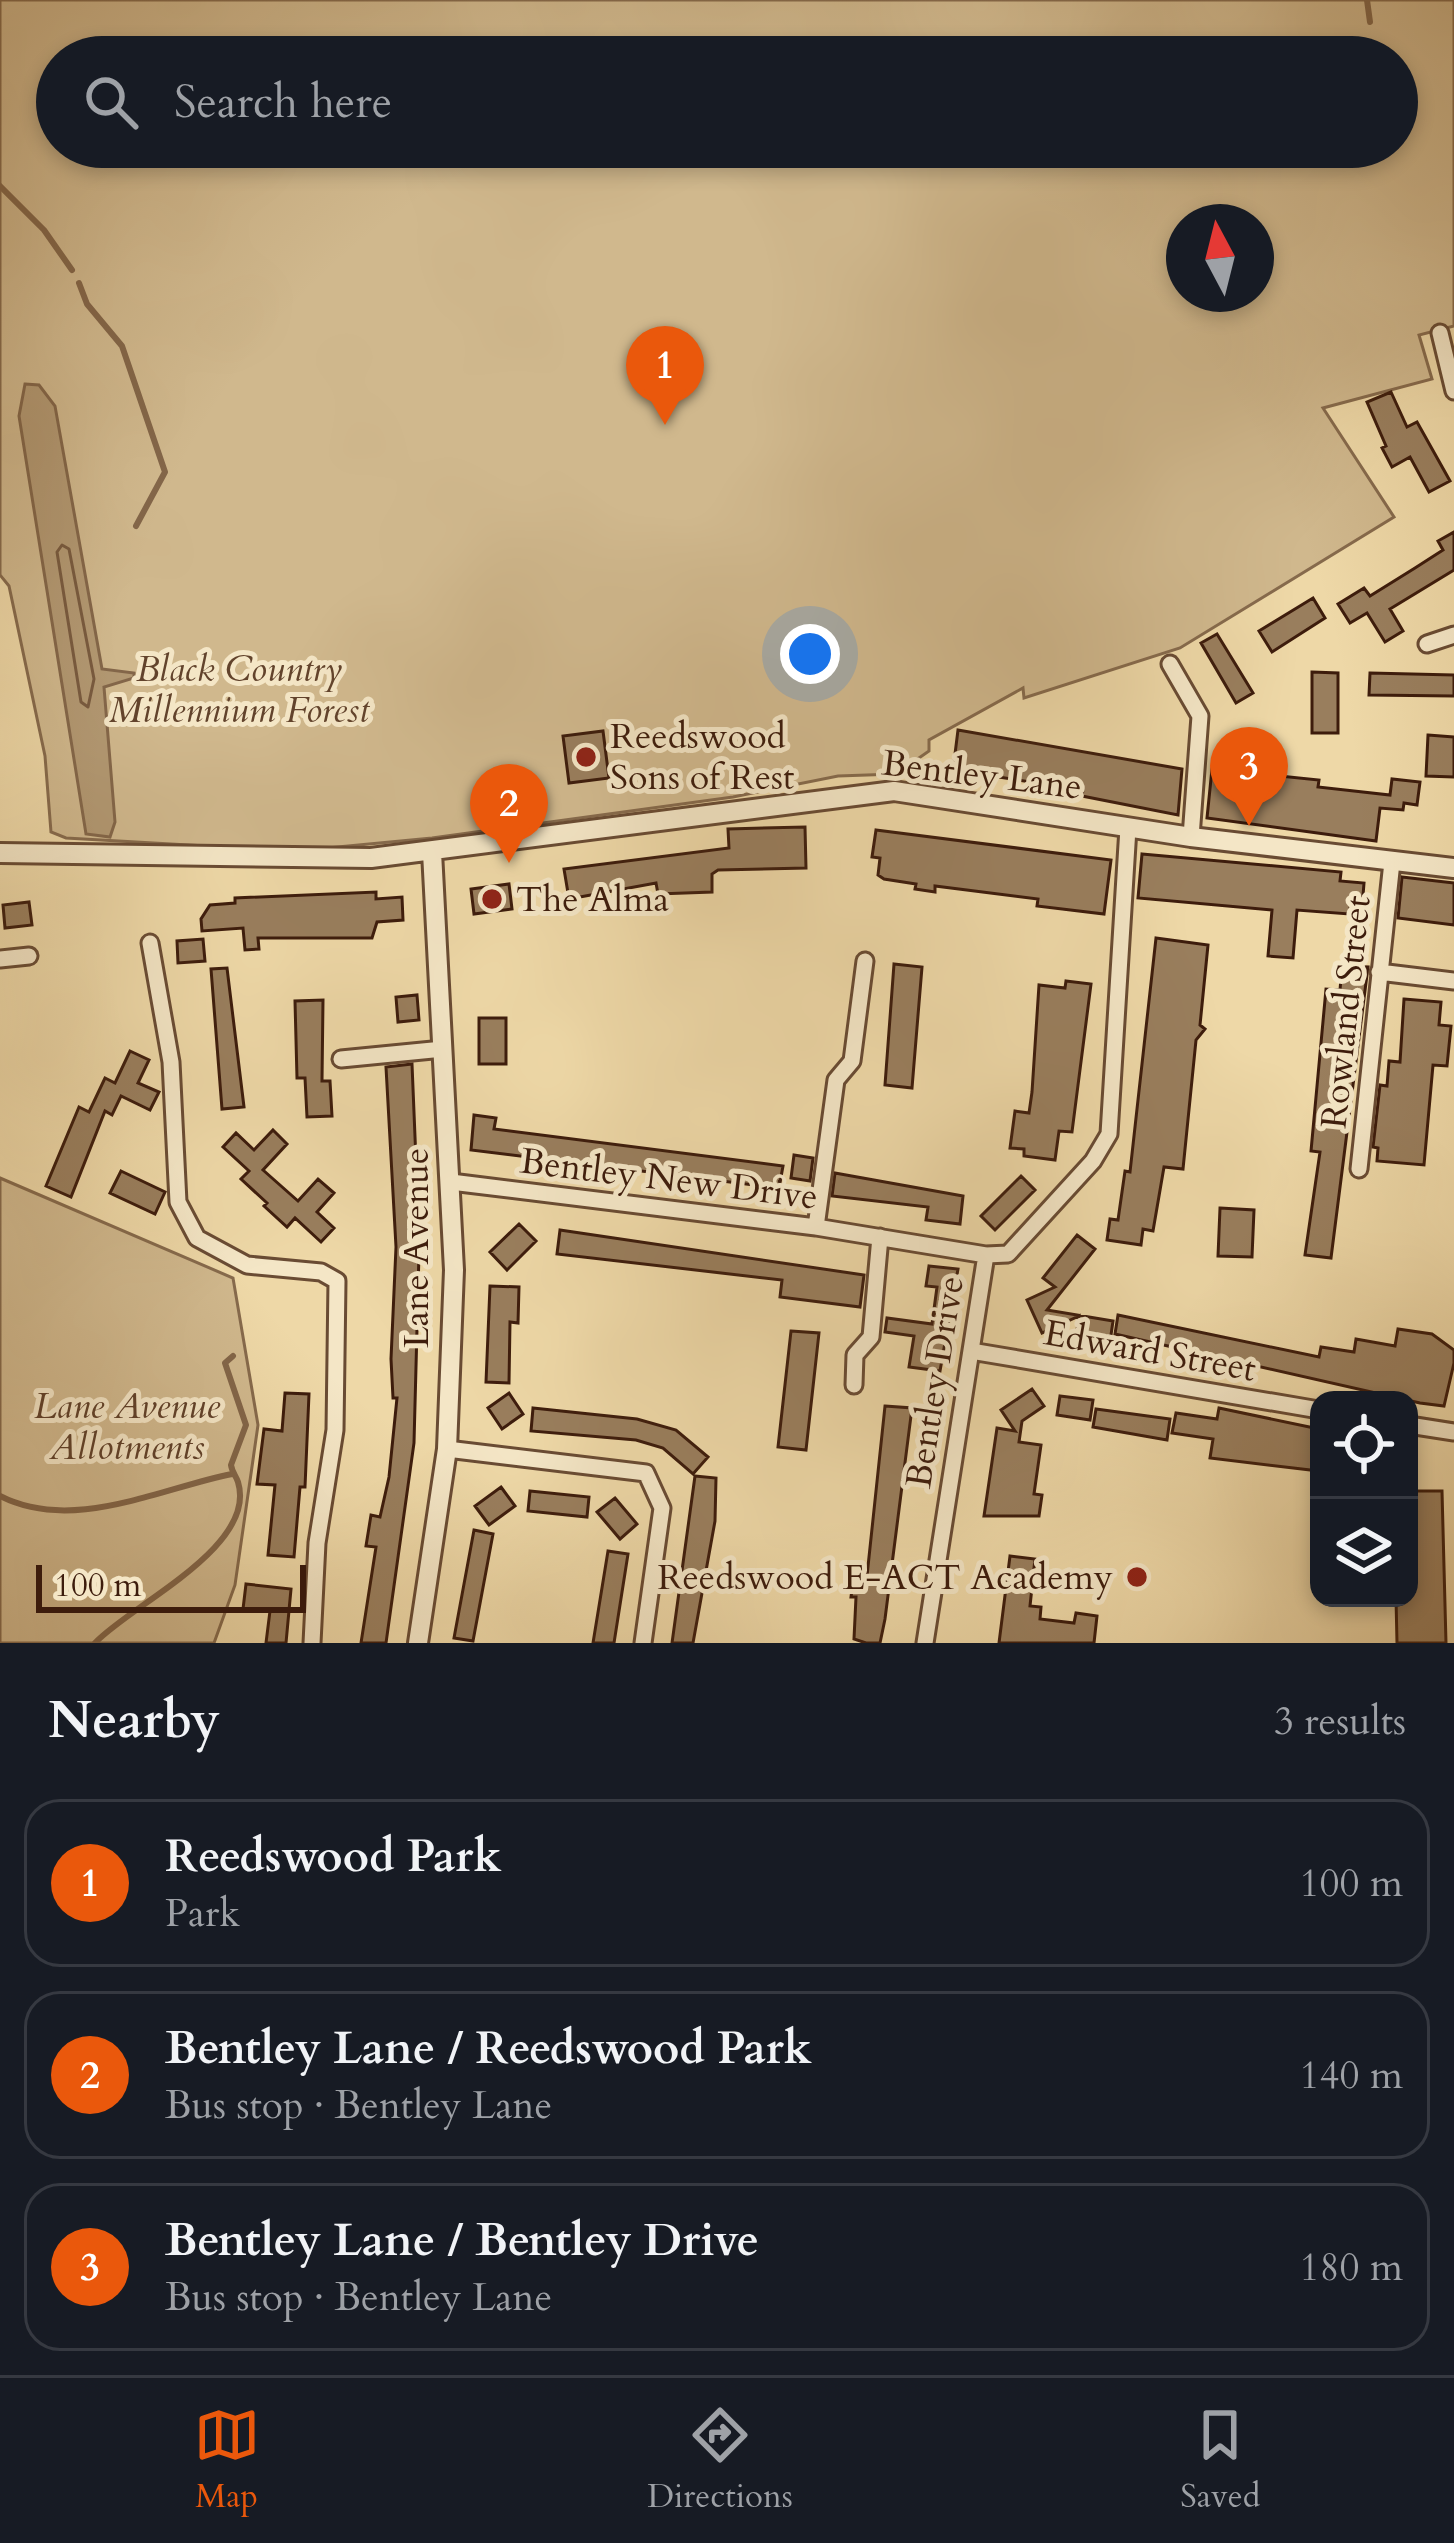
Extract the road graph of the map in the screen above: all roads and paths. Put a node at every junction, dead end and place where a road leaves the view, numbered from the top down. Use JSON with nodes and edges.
{"nodes":[{"id":1,"x":1440,"y":332,"type":"dead end"},
{"id":2,"x":1454,"y":391,"type":"edge"},
{"id":3,"x":1454,"y":635,"type":"edge"},
{"id":4,"x":1427,"y":644,"type":"dead end"},
{"id":5,"x":1171,"y":664,"type":"dead end"},
{"id":6,"x":1128,"y":828,"type":"junction"},
{"id":7,"x":1191,"y":837,"type":"junction"},
{"id":8,"x":432,"y":852,"type":"junction"},
{"id":9,"x":0,"y":854,"type":"edge"},
{"id":10,"x":1393,"y":862,"type":"junction"},
{"id":11,"x":1454,"y":868,"type":"edge"},
{"id":12,"x":150,"y":943,"type":"dead end"},
{"id":13,"x":29,"y":956,"type":"dead end"},
{"id":14,"x":0,"y":959,"type":"edge"},
{"id":15,"x":865,"y":961,"type":"dead end"},
{"id":16,"x":1379,"y":972,"type":"junction"},
{"id":17,"x":1454,"y":981,"type":"edge"},
{"id":18,"x":443,"y":1049,"type":"junction"},
{"id":19,"x":341,"y":1059,"type":"dead end"},
{"id":20,"x":1359,"y":1169,"type":"dead end"},
{"id":21,"x":452,"y":1182,"type":"junction"},
{"id":22,"x":816,"y":1227,"type":"junction"},
{"id":23,"x":880,"y":1237,"type":"junction"},
{"id":24,"x":986,"y":1255,"type":"junction"},
{"id":25,"x":970,"y":1351,"type":"junction"},
{"id":26,"x":854,"y":1385,"type":"dead end"},
{"id":27,"x":1310,"y":1408,"type":"edge"},
{"id":28,"x":1418,"y":1426,"type":"edge"},
{"id":29,"x":1454,"y":1432,"type":"edge"},
{"id":30,"x":447,"y":1449,"type":"junction"},
{"id":31,"x":312,"y":1643,"type":"edge"},
{"id":32,"x":418,"y":1643,"type":"edge"},
{"id":33,"x":643,"y":1643,"type":"edge"},
{"id":34,"x":925,"y":1643,"type":"edge"}],
"edges":[{"from":1,"to":2,"type":"street"},
{"from":3,"to":4,"type":"street"},
{"from":5,"to":7,"type":"street"},
{"from":6,"to":7,"type":"street","name":"Bentley Lane"},
{"from":6,"to":8,"type":"street","name":"Bentley Lane"},
{"from":6,"to":24,"type":"street","name":"Bentley Drive"},
{"from":7,"to":10,"type":"street","name":"Bentley Lane"},
{"from":8,"to":9,"type":"street","name":"Bentley Lane"},
{"from":8,"to":18,"type":"street","name":"Lane Avenue"},
{"from":10,"to":11,"type":"street","name":"Bentley Lane"},
{"from":10,"to":16,"type":"street","name":"Rowland Street"},
{"from":12,"to":31,"type":"street"},
{"from":13,"to":14,"type":"street"},
{"from":15,"to":22,"type":"street"},
{"from":16,"to":17,"type":"street"},
{"from":16,"to":20,"type":"street","name":"Rowland Street"},
{"from":18,"to":19,"type":"street"},
{"from":18,"to":21,"type":"street","name":"Lane Avenue"},
{"from":21,"to":22,"type":"street","name":"Bentley New Drive"},
{"from":21,"to":30,"type":"street","name":"Lane Avenue"},
{"from":22,"to":23,"type":"street","name":"Bentley New Drive"},
{"from":23,"to":24,"type":"street","name":"Bentley New Drive"},
{"from":23,"to":26,"type":"street"},
{"from":24,"to":25,"type":"street","name":"Bentley Drive"},
{"from":25,"to":27,"type":"street","name":"Edward Street"},
{"from":25,"to":34,"type":"street","name":"Bentley Drive"},
{"from":28,"to":29,"type":"street"},
{"from":30,"to":32,"type":"street","name":"Lane Avenue"},
{"from":30,"to":33,"type":"street"}]}
